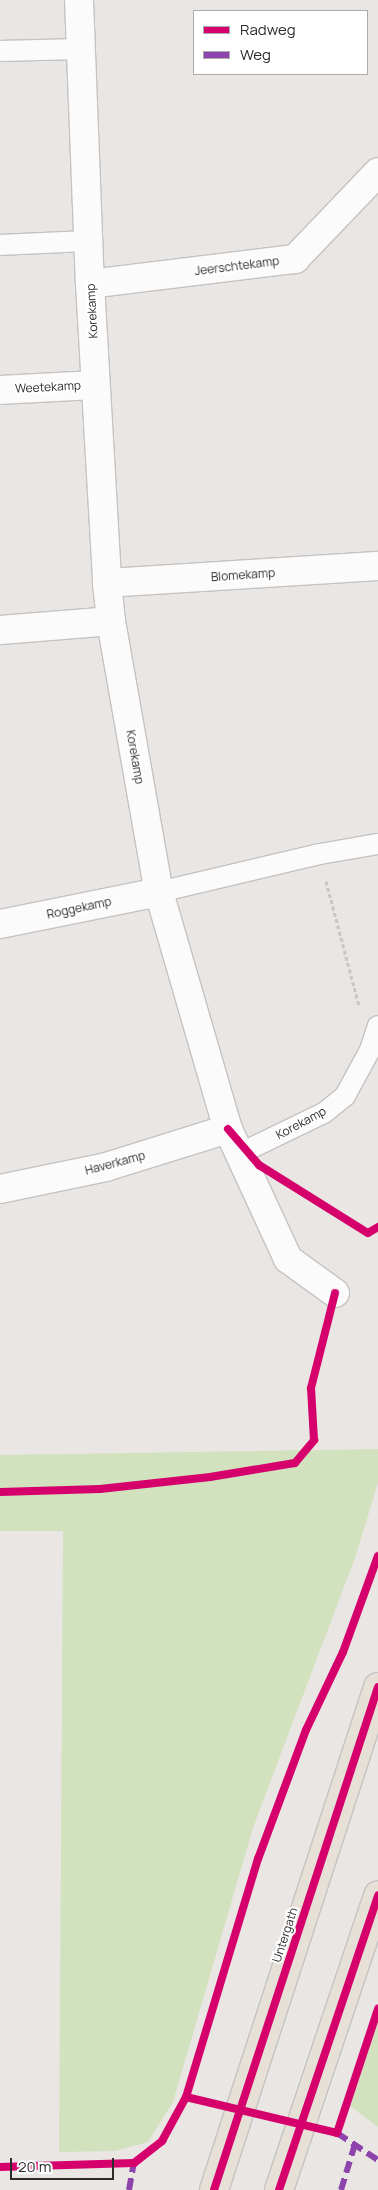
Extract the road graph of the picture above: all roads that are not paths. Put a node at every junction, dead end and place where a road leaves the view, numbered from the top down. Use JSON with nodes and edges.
{"nodes":[{"id":1,"x":79,"y":0,"type":"edge"},
{"id":2,"x":81,"y":49,"type":"junction"},
{"id":3,"x":0,"y":51,"type":"edge"},
{"id":4,"x":378,"y":172,"type":"edge"},
{"id":5,"x":88,"y":241,"type":"junction"},
{"id":6,"x":0,"y":245,"type":"edge"},
{"id":7,"x":90,"y":284,"type":"junction"},
{"id":8,"x":95,"y":384,"type":"junction"},
{"id":9,"x":0,"y":390,"type":"edge"},
{"id":10,"x":378,"y":566,"type":"edge"},
{"id":11,"x":107,"y":583,"type":"junction"},
{"id":12,"x":111,"y":621,"type":"junction"},
{"id":13,"x":0,"y":630,"type":"edge"},
{"id":14,"x":378,"y":844,"type":"edge"},
{"id":15,"x":159,"y":892,"type":"junction"},
{"id":16,"x":0,"y":924,"type":"edge"},
{"id":17,"x":378,"y":1026,"type":"edge"},
{"id":18,"x":228,"y":1129,"type":"junction"},
{"id":19,"x":239,"y":1154,"type":"junction"},
{"id":20,"x":0,"y":1189,"type":"edge"},
{"id":21,"x":335,"y":1293,"type":"dead end"},
{"id":22,"x":378,"y":1687,"type":"edge"},
{"id":23,"x":378,"y":1895,"type":"edge"},
{"id":24,"x":214,"y":2190,"type":"edge"},
{"id":25,"x":279,"y":2190,"type":"edge"}],
"edges":[{"from":1,"to":2,"type":"street","name":"Korekamp"},
{"from":2,"to":3,"type":"lane"},
{"from":2,"to":5,"type":"street","name":"Korekamp"},
{"from":4,"to":7,"type":"street","name":"Jeerschtekamp"},
{"from":5,"to":6,"type":"lane"},
{"from":5,"to":7,"type":"street","name":"Korekamp"},
{"from":7,"to":8,"type":"street","name":"Korekamp"},
{"from":8,"to":9,"type":"street","name":"Weetekamp"},
{"from":8,"to":11,"type":"street","name":"Korekamp"},
{"from":10,"to":11,"type":"street","name":"Blomekamp"},
{"from":11,"to":12,"type":"street","name":"Korekamp"},
{"from":12,"to":13,"type":"street"},
{"from":12,"to":15,"type":"street","name":"Korekamp"},
{"from":14,"to":15,"type":"lane"},
{"from":15,"to":16,"type":"street","name":"Roggekamp"},
{"from":15,"to":18,"type":"street","name":"Korekamp"},
{"from":17,"to":19,"type":"lane","name":"Korekamp"},
{"from":18,"to":19,"type":"street","name":"Korekamp"},
{"from":18,"to":20,"type":"street","name":"Haverkamp"},
{"from":19,"to":21,"type":"street","name":"Korekamp"},
{"from":22,"to":24,"type":"main road","name":"Untergath"},
{"from":23,"to":25,"type":"main road"}]}
